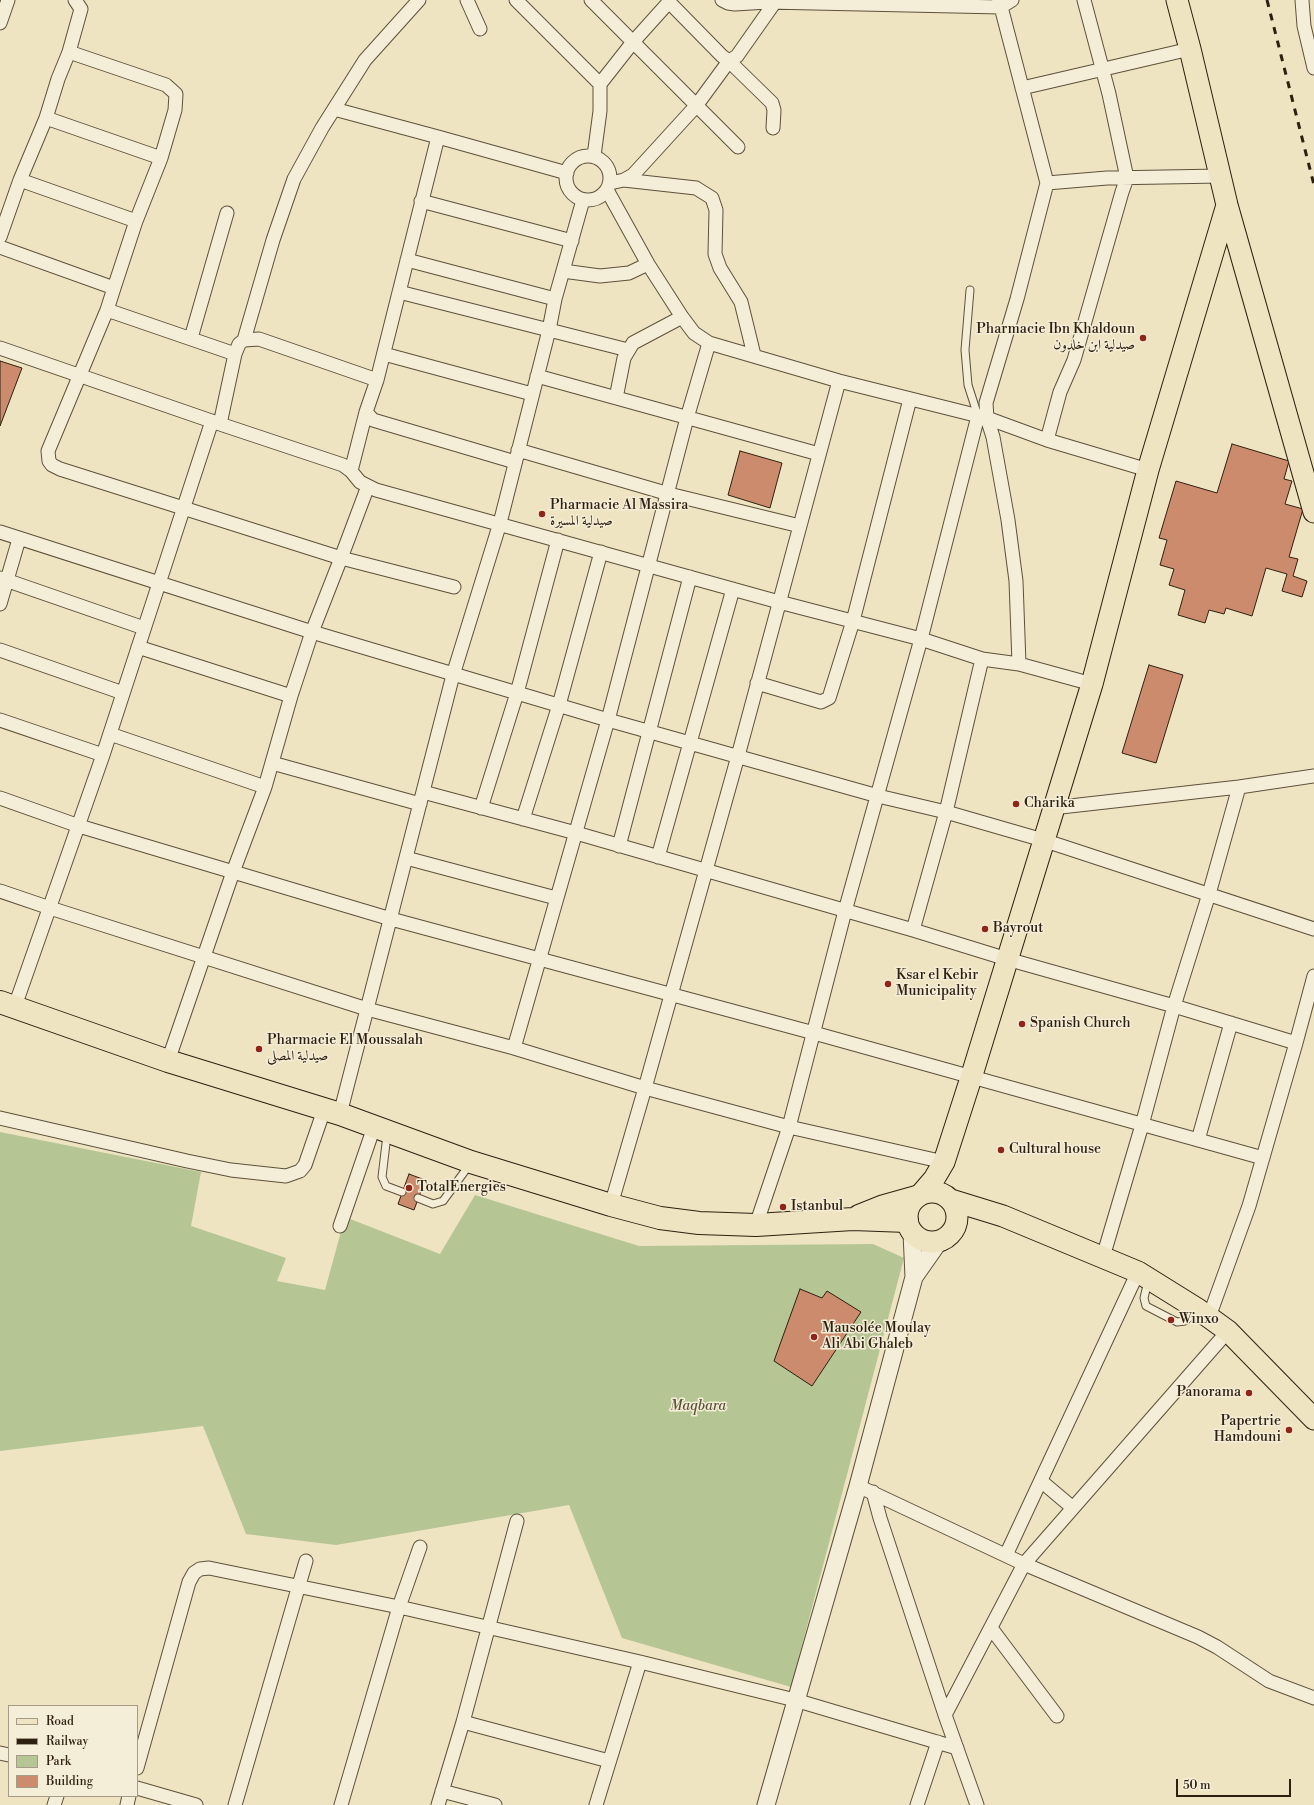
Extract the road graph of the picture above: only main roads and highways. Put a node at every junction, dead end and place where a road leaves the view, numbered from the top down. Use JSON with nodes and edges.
{"nodes":[{"id":1,"x":1177,"y":0,"type":"edge"},
{"id":2,"x":1227,"y":205,"type":"junction"},
{"id":3,"x":1314,"y":512,"type":"edge"},
{"id":4,"x":8,"y":1004,"type":"edge"},
{"id":5,"x":944,"y":1162,"type":"junction"},
{"id":6,"x":919,"y":1195,"type":"junction"},
{"id":7,"x":949,"y":1198,"type":"junction"},
{"id":8,"x":1003,"y":1216,"type":"junction"},
{"id":9,"x":853,"y":1219,"type":"junction"},
{"id":10,"x":956,"y":1224,"type":"junction"},
{"id":11,"x":910,"y":1227,"type":"junction"},
{"id":12,"x":1314,"y":1419,"type":"edge"}],
"edges":[{"from":1,"to":2,"type":"main road"},
{"from":2,"to":3,"type":"main road"},
{"from":2,"to":5,"type":"main road"},
{"from":4,"to":9,"type":"highway"},
{"from":5,"to":6,"type":"main road"},
{"from":5,"to":7,"type":"main road"},
{"from":6,"to":7,"type":"main road"},
{"from":6,"to":9,"type":"highway"},
{"from":6,"to":11,"type":"main road"},
{"from":7,"to":8,"type":"main road"},
{"from":7,"to":10,"type":"main road"},
{"from":8,"to":10,"type":"main road"},
{"from":8,"to":12,"type":"main road"},
{"from":9,"to":11,"type":"highway"},
{"from":10,"to":11,"type":"main road"}]}
